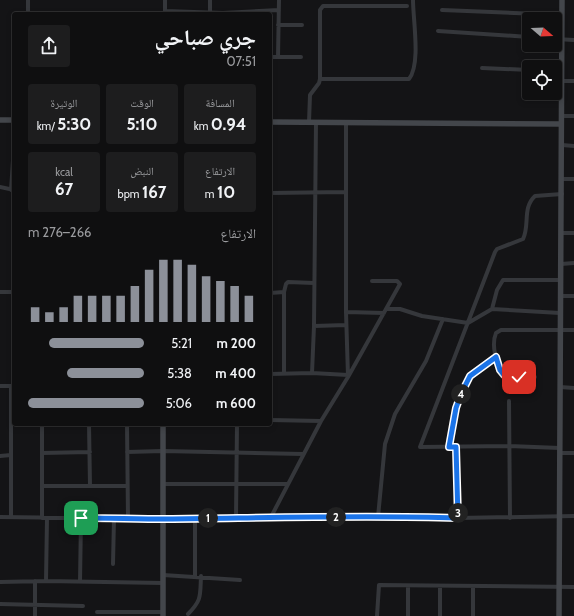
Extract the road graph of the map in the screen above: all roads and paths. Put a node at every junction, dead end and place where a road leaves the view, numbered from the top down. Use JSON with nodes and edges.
{"nodes":[{"id":1,"x":28,"y":0,"type":"edge"},
{"id":2,"x":165,"y":0,"type":"edge"},
{"id":3,"x":210,"y":0,"type":"edge"},
{"id":4,"x":279,"y":0,"type":"edge"},
{"id":5,"x":413,"y":0,"type":"edge"},
{"id":6,"x":562,"y":0,"type":"edge"},
{"id":7,"x":407,"y":6,"type":"dead end"},
{"id":8,"x":279,"y":10,"type":"junction"},
{"id":9,"x":442,"y":10,"type":"dead end"},
{"id":10,"x":28,"y":12,"type":"edge"},
{"id":11,"x":165,"y":12,"type":"edge"},
{"id":12,"x":210,"y":12,"type":"edge"},
{"id":13,"x":233,"y":12,"type":"edge"},
{"id":14,"x":562,"y":12,"type":"edge"},
{"id":15,"x":522,"y":13,"type":"edge"},
{"id":16,"x":278,"y":25,"type":"junction"},
{"id":17,"x":302,"y":25,"type":"dead end"},
{"id":18,"x":438,"y":31,"type":"dead end"},
{"id":19,"x":522,"y":37,"type":"edge"},
{"id":20,"x":562,"y":39,"type":"edge"},
{"id":21,"x":574,"y":40,"type":"edge"},
{"id":22,"x":272,"y":57,"type":"edge"},
{"id":23,"x":278,"y":57,"type":"junction"},
{"id":24,"x":301,"y":57,"type":"dead end"},
{"id":25,"x":482,"y":68,"type":"dead end"},
{"id":26,"x":522,"y":70,"type":"edge"},
{"id":27,"x":320,"y":80,"type":"junction"},
{"id":28,"x":562,"y":81,"type":"edge"},
{"id":29,"x":574,"y":81,"type":"edge"},
{"id":30,"x":562,"y":100,"type":"edge"},
{"id":31,"x":562,"y":116,"type":"junction"},
{"id":32,"x":574,"y":116,"type":"edge"},
{"id":33,"x":0,"y":120,"type":"edge"},
{"id":34,"x":12,"y":120,"type":"edge"},
{"id":35,"x":272,"y":122,"type":"edge"},
{"id":36,"x":309,"y":122,"type":"junction"},
{"id":37,"x":316,"y":122,"type":"junction"},
{"id":38,"x":346,"y":122,"type":"junction"},
{"id":39,"x":562,"y":124,"type":"junction"},
{"id":40,"x":562,"y":145,"type":"junction"},
{"id":41,"x":574,"y":146,"type":"edge"},
{"id":42,"x":562,"y":179,"type":"junction"},
{"id":43,"x":574,"y":179,"type":"edge"},
{"id":44,"x":0,"y":187,"type":"edge"},
{"id":45,"x":12,"y":190,"type":"edge"},
{"id":46,"x":315,"y":192,"type":"junction"},
{"id":47,"x":346,"y":192,"type":"junction"},
{"id":48,"x":272,"y":193,"type":"edge"},
{"id":49,"x":562,"y":194,"type":"junction"},
{"id":50,"x":561,"y":233,"type":"junction"},
{"id":51,"x":574,"y":234,"type":"edge"},
{"id":52,"x":574,"y":263,"type":"edge"},
{"id":53,"x":561,"y":264,"type":"junction"},
{"id":54,"x":372,"y":280,"type":"dead end"},
{"id":55,"x":561,"y":280,"type":"junction"},
{"id":56,"x":314,"y":283,"type":"junction"},
{"id":57,"x":0,"y":292,"type":"edge"},
{"id":58,"x":12,"y":292,"type":"edge"},
{"id":59,"x":284,"y":292,"type":"junction"},
{"id":60,"x":272,"y":293,"type":"edge"},
{"id":61,"x":560,"y":296,"type":"junction"},
{"id":62,"x":574,"y":296,"type":"edge"},
{"id":63,"x":492,"y":309,"type":"junction"},
{"id":64,"x":385,"y":311,"type":"junction"},
{"id":65,"x":346,"y":312,"type":"junction"},
{"id":66,"x":560,"y":313,"type":"junction"},
{"id":67,"x":443,"y":319,"type":"junction"},
{"id":68,"x":468,"y":323,"type":"junction"},
{"id":69,"x":346,"y":325,"type":"junction"},
{"id":70,"x":314,"y":326,"type":"junction"},
{"id":71,"x":560,"y":330,"type":"junction"},
{"id":72,"x":574,"y":330,"type":"edge"},
{"id":73,"x":496,"y":357,"type":"junction"},
{"id":74,"x":312,"y":373,"type":"junction"},
{"id":75,"x":272,"y":374,"type":"edge"},
{"id":76,"x":284,"y":374,"type":"junction"},
{"id":77,"x":348,"y":376,"type":"junction"},
{"id":78,"x":535,"y":377,"type":"dead end"},
{"id":79,"x":0,"y":386,"type":"edge"},
{"id":80,"x":12,"y":386,"type":"edge"},
{"id":81,"x":560,"y":387,"type":"junction"},
{"id":82,"x":574,"y":388,"type":"edge"},
{"id":83,"x":509,"y":401,"type":"dead end"},
{"id":84,"x":12,"y":420,"type":"edge"},
{"id":85,"x":272,"y":420,"type":"edge"},
{"id":86,"x":321,"y":422,"type":"junction"},
{"id":87,"x":42,"y":426,"type":"edge"},
{"id":88,"x":90,"y":426,"type":"edge"},
{"id":89,"x":127,"y":426,"type":"edge"},
{"id":90,"x":163,"y":426,"type":"edge"},
{"id":91,"x":237,"y":426,"type":"edge"},
{"id":92,"x":509,"y":446,"type":"junction"},
{"id":93,"x":449,"y":447,"type":"junction"},
{"id":94,"x":456,"y":447,"type":"junction"},
{"id":95,"x":560,"y":450,"type":"junction"},
{"id":96,"x":163,"y":451,"type":"junction"},
{"id":97,"x":42,"y":452,"type":"junction"},
{"id":98,"x":90,"y":452,"type":"junction"},
{"id":99,"x":127,"y":452,"type":"junction"},
{"id":100,"x":236,"y":452,"type":"junction"},
{"id":101,"x":574,"y":453,"type":"edge"},
{"id":102,"x":304,"y":454,"type":"junction"},
{"id":103,"x":11,"y":455,"type":"junction"},
{"id":104,"x":0,"y":456,"type":"edge"},
{"id":105,"x":163,"y":484,"type":"junction"},
{"id":106,"x":236,"y":484,"type":"junction"},
{"id":107,"x":287,"y":484,"type":"junction"},
{"id":108,"x":42,"y":486,"type":"junction"},
{"id":109,"x":90,"y":486,"type":"junction"},
{"id":110,"x":127,"y":486,"type":"junction"},
{"id":111,"x":574,"y":516,"type":"edge"},
{"id":112,"x":0,"y":517,"type":"edge"},
{"id":113,"x":11,"y":517,"type":"junction"},
{"id":114,"x":271,"y":517,"type":"junction"},
{"id":115,"x":378,"y":517,"type":"junction"},
{"id":116,"x":559,"y":517,"type":"junction"},
{"id":117,"x":45,"y":518,"type":"junction"},
{"id":118,"x":81,"y":518,"type":"junction"},
{"id":119,"x":114,"y":518,"type":"junction"},
{"id":120,"x":128,"y":518,"type":"junction"},
{"id":121,"x":236,"y":518,"type":"junction"},
{"id":122,"x":458,"y":518,"type":"junction"},
{"id":123,"x":510,"y":518,"type":"junction"},
{"id":124,"x":163,"y":519,"type":"junction"},
{"id":125,"x":195,"y":519,"type":"junction"},
{"id":126,"x":113,"y":564,"type":"dead end"},
{"id":127,"x":163,"y":575,"type":"junction"},
{"id":128,"x":195,"y":576,"type":"junction"},
{"id":129,"x":201,"y":576,"type":"junction"},
{"id":130,"x":240,"y":580,"type":"dead end"},
{"id":131,"x":35,"y":581,"type":"junction"},
{"id":132,"x":46,"y":581,"type":"junction"},
{"id":133,"x":0,"y":582,"type":"edge"},
{"id":134,"x":80,"y":582,"type":"junction"},
{"id":135,"x":163,"y":583,"type":"junction"},
{"id":136,"x":408,"y":586,"type":"junction"},
{"id":137,"x":440,"y":586,"type":"junction"},
{"id":138,"x":473,"y":586,"type":"junction"},
{"id":139,"x":559,"y":587,"type":"junction"},
{"id":140,"x":574,"y":588,"type":"edge"},
{"id":141,"x":0,"y":604,"type":"edge"},
{"id":142,"x":35,"y":605,"type":"junction"},
{"id":143,"x":83,"y":606,"type":"dead end"},
{"id":144,"x":97,"y":612,"type":"dead end"},
{"id":145,"x":163,"y":614,"type":"edge"},
{"id":146,"x":188,"y":614,"type":"dead end"},
{"id":147,"x":35,"y":616,"type":"edge"},
{"id":148,"x":377,"y":616,"type":"edge"},
{"id":149,"x":408,"y":616,"type":"edge"},
{"id":150,"x":440,"y":616,"type":"edge"},
{"id":151,"x":473,"y":616,"type":"edge"},
{"id":152,"x":559,"y":616,"type":"edge"}],
"edges":[{"from":1,"to":10,"type":"street"},
{"from":2,"to":11,"type":"street"},
{"from":3,"to":12,"type":"street"},
{"from":4,"to":8,"type":"street"},
{"from":5,"to":27,"type":"street"},
{"from":6,"to":14,"type":"street"},
{"from":7,"to":27,"type":"street"},
{"from":8,"to":13,"type":"street"},
{"from":8,"to":16,"type":"street"},
{"from":9,"to":15,"type":"street"},
{"from":16,"to":17,"type":"street"},
{"from":16,"to":23,"type":"street"},
{"from":18,"to":19,"type":"street"},
{"from":20,"to":21,"type":"street"},
{"from":22,"to":23,"type":"street"},
{"from":23,"to":24,"type":"street"},
{"from":25,"to":26,"type":"street"},
{"from":27,"to":36,"type":"street"},
{"from":28,"to":29,"type":"street"},
{"from":30,"to":31,"type":"street"},
{"from":31,"to":32,"type":"street"},
{"from":31,"to":39,"type":"street"},
{"from":33,"to":34,"type":"street"},
{"from":35,"to":36,"type":"street"},
{"from":36,"to":37,"type":"street"},
{"from":37,"to":38,"type":"street"},
{"from":37,"to":46,"type":"street"},
{"from":38,"to":39,"type":"street"},
{"from":38,"to":47,"type":"street"},
{"from":39,"to":40,"type":"street"},
{"from":40,"to":41,"type":"street"},
{"from":40,"to":42,"type":"street"},
{"from":42,"to":43,"type":"street"},
{"from":42,"to":49,"type":"street"},
{"from":44,"to":45,"type":"street"},
{"from":46,"to":47,"type":"street"},
{"from":46,"to":48,"type":"street"},
{"from":46,"to":56,"type":"street"},
{"from":47,"to":65,"type":"street"},
{"from":49,"to":50,"type":"street"},
{"from":49,"to":68,"type":"street"},
{"from":50,"to":51,"type":"street"},
{"from":50,"to":53,"type":"street"},
{"from":52,"to":53,"type":"street"},
{"from":53,"to":55,"type":"street"},
{"from":54,"to":64,"type":"street"},
{"from":55,"to":61,"type":"street"},
{"from":55,"to":63,"type":"street"},
{"from":56,"to":59,"type":"street"},
{"from":56,"to":70,"type":"street"},
{"from":57,"to":58,"type":"street"},
{"from":59,"to":60,"type":"street"},
{"from":59,"to":76,"type":"street"},
{"from":61,"to":62,"type":"street"},
{"from":61,"to":66,"type":"street"},
{"from":63,"to":66,"type":"street"},
{"from":63,"to":68,"type":"street"},
{"from":64,"to":65,"type":"street"},
{"from":64,"to":67,"type":"street"},
{"from":64,"to":77,"type":"street"},
{"from":65,"to":69,"type":"street"},
{"from":66,"to":71,"type":"street"},
{"from":67,"to":68,"type":"street"},
{"from":67,"to":115,"type":"street"},
{"from":68,"to":93,"type":"street"},
{"from":69,"to":70,"type":"street"},
{"from":69,"to":77,"type":"street"},
{"from":70,"to":74,"type":"street"},
{"from":71,"to":72,"type":"street"},
{"from":71,"to":73,"type":"street"},
{"from":71,"to":81,"type":"street"},
{"from":73,"to":78,"type":"street"},
{"from":73,"to":93,"type":"street"},
{"from":74,"to":76,"type":"street"},
{"from":74,"to":77,"type":"street"},
{"from":75,"to":76,"type":"street"},
{"from":77,"to":86,"type":"street"},
{"from":79,"to":80,"type":"street"},
{"from":81,"to":82,"type":"street"},
{"from":81,"to":95,"type":"street"},
{"from":83,"to":92,"type":"street"},
{"from":84,"to":103,"type":"street"},
{"from":85,"to":86,"type":"street"},
{"from":86,"to":102,"type":"street"},
{"from":87,"to":97,"type":"street"},
{"from":88,"to":98,"type":"street"},
{"from":89,"to":99,"type":"street"},
{"from":90,"to":96,"type":"street"},
{"from":91,"to":100,"type":"street"},
{"from":92,"to":94,"type":"street"},
{"from":92,"to":95,"type":"street"},
{"from":92,"to":123,"type":"street"},
{"from":93,"to":94,"type":"street"},
{"from":94,"to":122,"type":"street"},
{"from":95,"to":101,"type":"street"},
{"from":95,"to":116,"type":"street"},
{"from":96,"to":99,"type":"street"},
{"from":96,"to":100,"type":"street"},
{"from":96,"to":105,"type":"street"},
{"from":97,"to":98,"type":"street"},
{"from":97,"to":108,"type":"street"},
{"from":98,"to":109,"type":"street"},
{"from":99,"to":110,"type":"street"},
{"from":100,"to":102,"type":"street"},
{"from":100,"to":106,"type":"street"},
{"from":102,"to":107,"type":"street"},
{"from":103,"to":104,"type":"street"},
{"from":103,"to":113,"type":"street"},
{"from":105,"to":106,"type":"street"},
{"from":105,"to":124,"type":"street"},
{"from":106,"to":107,"type":"street"},
{"from":106,"to":121,"type":"street"},
{"from":107,"to":114,"type":"street"},
{"from":108,"to":109,"type":"street"},
{"from":108,"to":117,"type":"street"},
{"from":109,"to":110,"type":"street"},
{"from":110,"to":120,"type":"street"},
{"from":111,"to":116,"type":"street"},
{"from":112,"to":113,"type":"street"},
{"from":113,"to":117,"type":"street"},
{"from":114,"to":115,"type":"street"},
{"from":114,"to":121,"type":"street"},
{"from":115,"to":122,"type":"street"},
{"from":116,"to":123,"type":"street"},
{"from":116,"to":139,"type":"street"},
{"from":117,"to":118,"type":"street"},
{"from":117,"to":132,"type":"street"},
{"from":118,"to":119,"type":"street"},
{"from":118,"to":134,"type":"street"},
{"from":119,"to":120,"type":"street"},
{"from":119,"to":126,"type":"street"},
{"from":120,"to":124,"type":"street"},
{"from":121,"to":125,"type":"street"},
{"from":122,"to":123,"type":"street"},
{"from":124,"to":125,"type":"street"},
{"from":124,"to":127,"type":"street"},
{"from":125,"to":128,"type":"street"},
{"from":127,"to":128,"type":"street"},
{"from":127,"to":135,"type":"street"},
{"from":128,"to":129,"type":"street"},
{"from":129,"to":130,"type":"street"},
{"from":129,"to":146,"type":"street"},
{"from":131,"to":132,"type":"street"},
{"from":131,"to":133,"type":"street"},
{"from":131,"to":142,"type":"street"},
{"from":132,"to":134,"type":"street"},
{"from":134,"to":135,"type":"street"},
{"from":135,"to":145,"type":"street"},
{"from":136,"to":137,"type":"street"},
{"from":136,"to":148,"type":"street"},
{"from":136,"to":149,"type":"street"},
{"from":137,"to":138,"type":"street"},
{"from":137,"to":150,"type":"street"},
{"from":138,"to":139,"type":"street"},
{"from":138,"to":151,"type":"street"},
{"from":139,"to":140,"type":"street"},
{"from":139,"to":152,"type":"street"},
{"from":141,"to":142,"type":"street"},
{"from":142,"to":143,"type":"street"},
{"from":142,"to":147,"type":"street"},
{"from":144,"to":145,"type":"street"}]}
